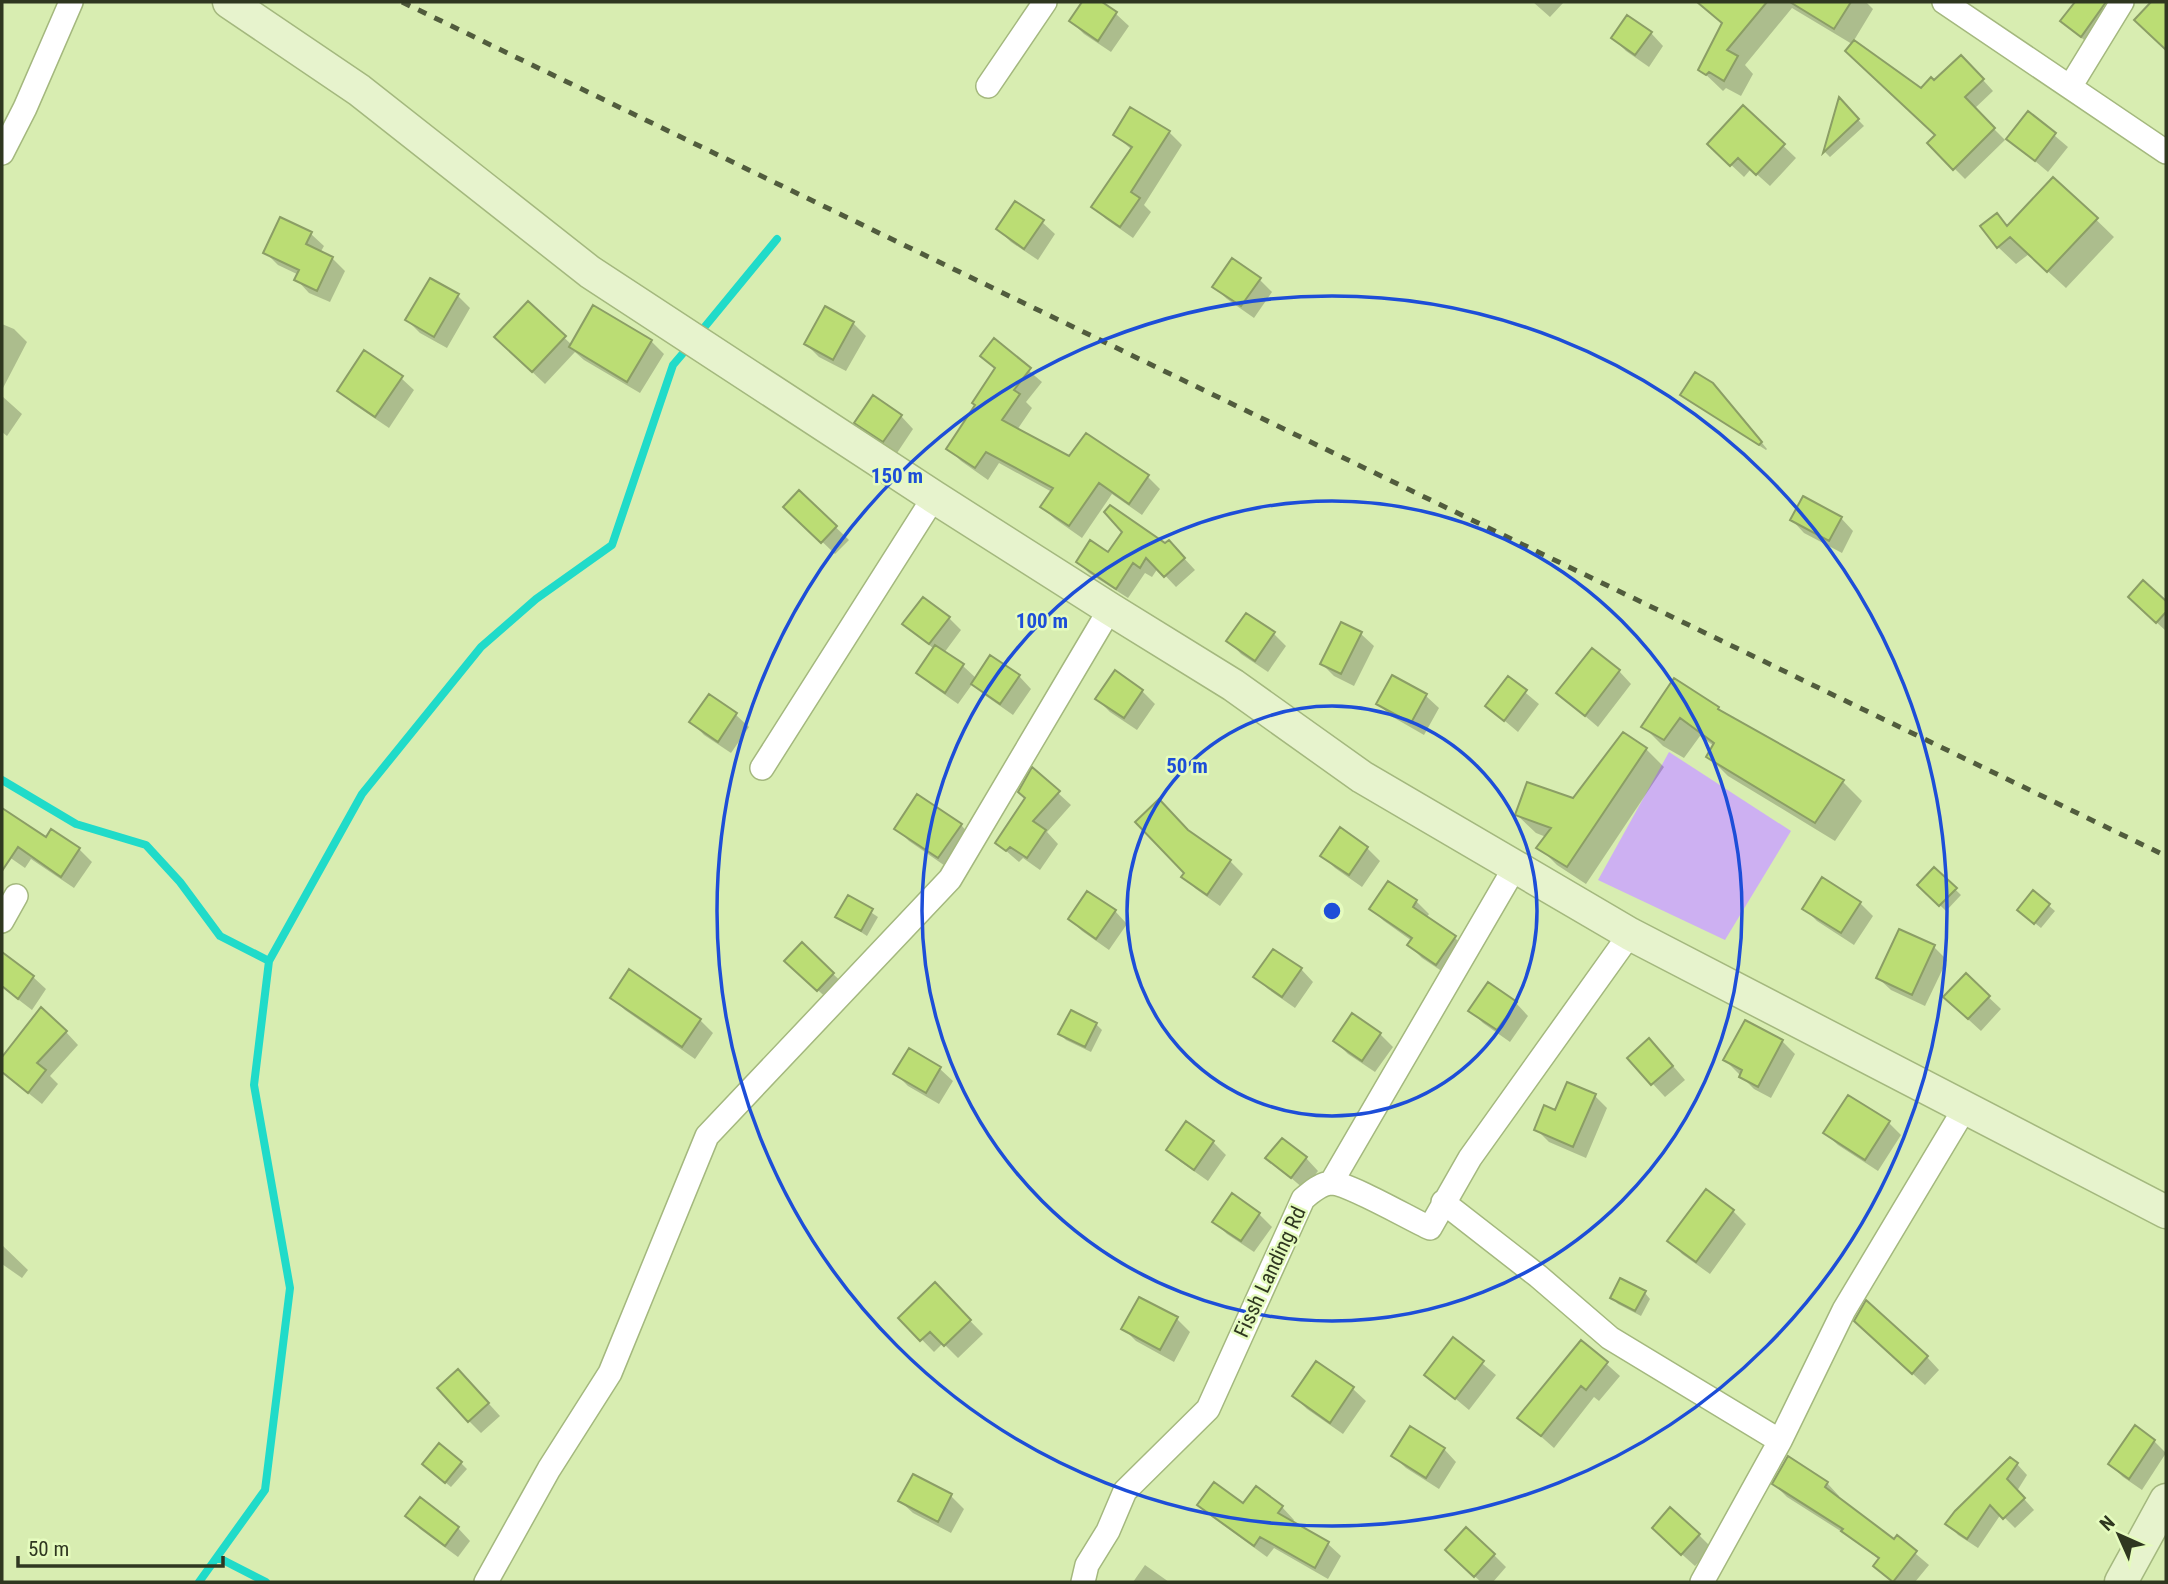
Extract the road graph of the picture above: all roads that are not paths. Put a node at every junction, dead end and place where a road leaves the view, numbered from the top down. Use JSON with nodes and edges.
{"nodes":[{"id":1,"x":71,"y":2,"type":"edge"},
{"id":2,"x":229,"y":2,"type":"edge"},
{"id":3,"x":1045,"y":2,"type":"edge"},
{"id":4,"x":1944,"y":2,"type":"edge"},
{"id":5,"x":2122,"y":2,"type":"edge"},
{"id":6,"x":988,"y":86,"type":"dead end"},
{"id":7,"x":2070,"y":87,"type":"junction"},
{"id":8,"x":2166,"y":150,"type":"edge"},
{"id":9,"x":2,"y":153,"type":"edge"},
{"id":10,"x":934,"y":497,"type":"junction"},
{"id":11,"x":1110,"y":609,"type":"junction"},
{"id":12,"x":762,"y":768,"type":"dead end"},
{"id":13,"x":1515,"y":867,"type":"junction"},
{"id":14,"x":16,"y":896,"type":"dead end"},
{"id":15,"x":2,"y":921,"type":"edge"},
{"id":16,"x":1630,"y":934,"type":"junction"},
{"id":17,"x":1965,"y":1108,"type":"junction"},
{"id":18,"x":1331,"y":1183,"type":"junction"},
{"id":19,"x":1443,"y":1202,"type":"junction"},
{"id":20,"x":2166,"y":1212,"type":"edge"},
{"id":21,"x":1780,"y":1441,"type":"junction"},
{"id":22,"x":2166,"y":1500,"type":"edge"},
{"id":23,"x":486,"y":1582,"type":"edge"},
{"id":24,"x":1083,"y":1582,"type":"edge"},
{"id":25,"x":1702,"y":1582,"type":"edge"},
{"id":26,"x":2121,"y":1582,"type":"edge"}],
"edges":[{"from":1,"to":9,"type":"street"},
{"from":2,"to":10,"type":"main road"},
{"from":3,"to":6,"type":"street"},
{"from":4,"to":7,"type":"street"},
{"from":5,"to":7,"type":"street"},
{"from":7,"to":8,"type":"street"},
{"from":10,"to":11,"type":"main road"},
{"from":10,"to":12,"type":"street"},
{"from":11,"to":13,"type":"main road"},
{"from":11,"to":23,"type":"street"},
{"from":13,"to":16,"type":"main road"},
{"from":13,"to":18,"type":"street"},
{"from":14,"to":15,"type":"street"},
{"from":16,"to":17,"type":"main road"},
{"from":16,"to":19,"type":"street"},
{"from":17,"to":20,"type":"main road"},
{"from":17,"to":21,"type":"street"},
{"from":18,"to":19,"type":"street"},
{"from":18,"to":24,"type":"street","name":"Fissh Landing Rd"},
{"from":19,"to":21,"type":"street"},
{"from":21,"to":25,"type":"street"},
{"from":22,"to":26,"type":"main road"}]}
